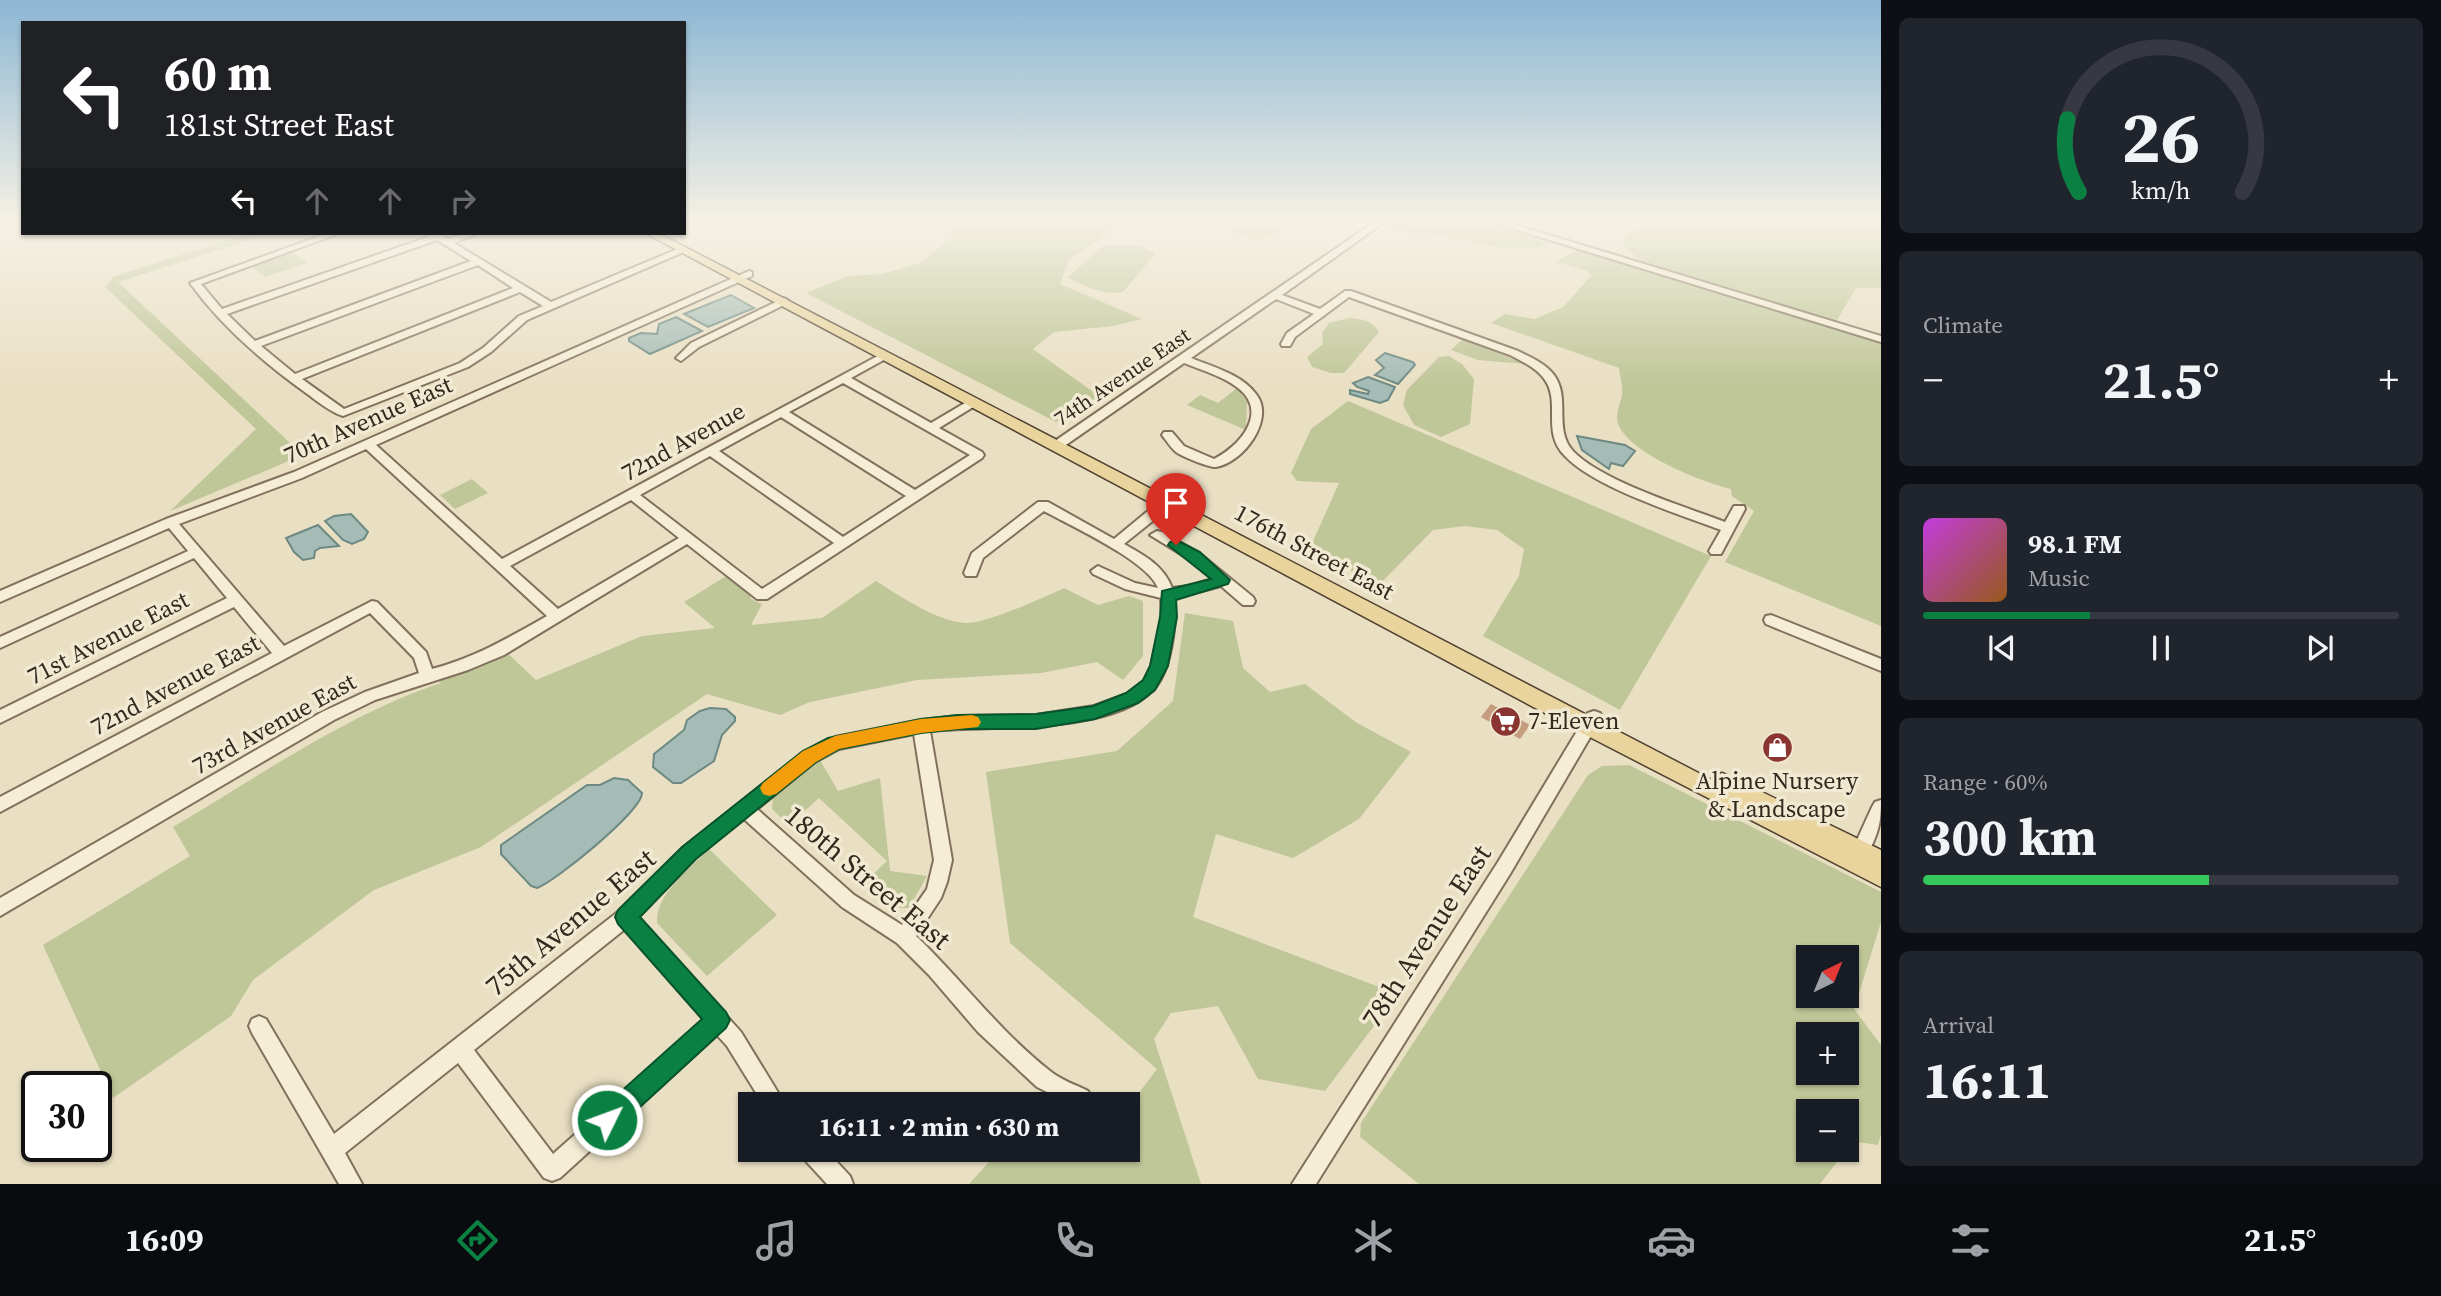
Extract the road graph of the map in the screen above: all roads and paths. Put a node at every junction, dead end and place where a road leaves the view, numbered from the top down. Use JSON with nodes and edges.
{"nodes":[{"id":1,"x":212,"y":276,"type":"edge"},
{"id":2,"x":326,"y":276,"type":"edge"},
{"id":3,"x":439,"y":276,"type":"edge"},
{"id":4,"x":502,"y":276,"type":"edge"},
{"id":5,"x":621,"y":276,"type":"edge"},
{"id":6,"x":744,"y":276,"type":"junction"},
{"id":7,"x":1301,"y":276,"type":"edge"},
{"id":8,"x":1674,"y":276,"type":"edge"},
{"id":9,"x":521,"y":288,"type":"junction"},
{"id":10,"x":1274,"y":295,"type":"junction"},
{"id":11,"x":784,"y":301,"type":"junction"},
{"id":12,"x":550,"y":306,"type":"junction"},
{"id":13,"x":221,"y":313,"type":"junction"},
{"id":14,"x":1321,"y":313,"type":"junction"},
{"id":15,"x":1881,"y":339,"type":"edge"},
{"id":16,"x":256,"y":344,"type":"junction"},
{"id":17,"x":1286,"y":344,"type":"dead end"},
{"id":18,"x":885,"y":355,"type":"junction"},
{"id":19,"x":681,"y":358,"type":"dead end"},
{"id":20,"x":1184,"y":359,"type":"junction"},
{"id":21,"x":295,"y":378,"type":"junction"},
{"id":22,"x":843,"y":378,"type":"junction"},
{"id":23,"x":974,"y":402,"type":"junction"},
{"id":24,"x":781,"y":412,"type":"junction"},
{"id":25,"x":931,"y":428,"type":"junction"},
{"id":26,"x":1168,"y":435,"type":"dead end"},
{"id":27,"x":1061,"y":443,"type":"junction"},
{"id":28,"x":368,"y":444,"type":"junction"},
{"id":29,"x":711,"y":451,"type":"junction"},
{"id":30,"x":631,"y":494,"type":"junction"},
{"id":31,"x":915,"y":496,"type":"junction"},
{"id":32,"x":1165,"y":504,"type":"junction"},
{"id":33,"x":1739,"y":509,"type":"dead end"},
{"id":34,"x":1207,"y":516,"type":"junction"},
{"id":35,"x":171,"y":522,"type":"junction"},
{"id":36,"x":1728,"y":528,"type":"junction"},
{"id":37,"x":1157,"y":535,"type":"dead end"},
{"id":38,"x":688,"y":538,"type":"junction"},
{"id":39,"x":843,"y":543,"type":"junction"},
{"id":40,"x":1115,"y":545,"type":"junction"},
{"id":41,"x":1716,"y":551,"type":"dead end"},
{"id":42,"x":195,"y":552,"type":"junction"},
{"id":43,"x":502,"y":565,"type":"junction"},
{"id":44,"x":1098,"y":571,"type":"dead end"},
{"id":45,"x":971,"y":573,"type":"dead end"},
{"id":46,"x":1223,"y":580,"type":"junction"},
{"id":47,"x":1168,"y":595,"type":"junction"},
{"id":48,"x":0,"y":597,"type":"edge"},
{"id":49,"x":236,"y":600,"type":"junction"},
{"id":50,"x":1248,"y":601,"type":"dead end"},
{"id":51,"x":556,"y":616,"type":"junction"},
{"id":52,"x":1771,"y":620,"type":"dead end"},
{"id":53,"x":0,"y":643,"type":"edge"},
{"id":54,"x":282,"y":654,"type":"junction"},
{"id":55,"x":1881,"y":664,"type":"edge"},
{"id":56,"x":426,"y":676,"type":"junction"},
{"id":57,"x":0,"y":717,"type":"edge"},
{"id":58,"x":1592,"y":722,"type":"junction"},
{"id":59,"x":921,"y":726,"type":"junction"},
{"id":60,"x":0,"y":805,"type":"edge"},
{"id":61,"x":1881,"y":807,"type":"edge"},
{"id":62,"x":744,"y":808,"type":"junction"},
{"id":63,"x":1861,"y":851,"type":"junction"},
{"id":64,"x":1881,"y":862,"type":"edge"},
{"id":65,"x":1881,"y":877,"type":"edge"},
{"id":66,"x":0,"y":908,"type":"edge"},
{"id":67,"x":626,"y":917,"type":"junction"},
{"id":68,"x":904,"y":937,"type":"junction"},
{"id":69,"x":718,"y":1020,"type":"junction"},
{"id":70,"x":259,"y":1026,"type":"dead end"},
{"id":71,"x":460,"y":1048,"type":"junction"},
{"id":72,"x":767,"y":1092,"type":"edge"},
{"id":73,"x":1069,"y":1092,"type":"edge"},
{"id":74,"x":332,"y":1150,"type":"junction"},
{"id":75,"x":822,"y":1162,"type":"edge"},
{"id":76,"x":351,"y":1184,"type":"edge"},
{"id":77,"x":842,"y":1184,"type":"edge"},
{"id":78,"x":1303,"y":1184,"type":"edge"}],
"edges":[{"from":1,"to":13,"type":"street"},
{"from":2,"to":13,"type":"street"},
{"from":3,"to":16,"type":"street"},
{"from":4,"to":9,"type":"street"},
{"from":5,"to":12,"type":"street"},
{"from":6,"to":11,"type":"main road","name":"176th Street East"},
{"from":6,"to":27,"type":"main road","name":"176th Street East"},
{"from":6,"to":28,"type":"street","name":"70th Avenue East"},
{"from":7,"to":10,"type":"street","name":"74th Avenue East"},
{"from":8,"to":15,"type":"street"},
{"from":9,"to":12,"type":"street"},
{"from":9,"to":21,"type":"street"},
{"from":10,"to":14,"type":"street"},
{"from":10,"to":20,"type":"street","name":"74th Avenue East"},
{"from":11,"to":18,"type":"main road","name":"176th Street East"},
{"from":11,"to":19,"type":"street"},
{"from":12,"to":21,"type":"street"},
{"from":13,"to":16,"type":"street"},
{"from":14,"to":17,"type":"street"},
{"from":14,"to":36,"type":"street"},
{"from":16,"to":21,"type":"street"},
{"from":18,"to":22,"type":"street","name":"72nd Avenue"},
{"from":18,"to":23,"type":"main road","name":"176th Street East"},
{"from":20,"to":26,"type":"street"},
{"from":20,"to":27,"type":"street","name":"74th Avenue East"},
{"from":22,"to":24,"type":"street","name":"72nd Avenue"},
{"from":22,"to":25,"type":"street"},
{"from":23,"to":25,"type":"street"},
{"from":23,"to":27,"type":"main road","name":"176th Street East"},
{"from":24,"to":29,"type":"street","name":"72nd Avenue"},
{"from":24,"to":31,"type":"street"},
{"from":25,"to":31,"type":"street"},
{"from":27,"to":32,"type":"main road","name":"176th Street East"},
{"from":27,"to":34,"type":"main road","name":"176th Street East"},
{"from":28,"to":35,"type":"street","name":"70th Avenue East"},
{"from":28,"to":43,"type":"street"},
{"from":29,"to":30,"type":"street","name":"72nd Avenue"},
{"from":29,"to":39,"type":"street"},
{"from":30,"to":38,"type":"street"},
{"from":30,"to":43,"type":"street","name":"72nd Avenue"},
{"from":31,"to":39,"type":"street"},
{"from":32,"to":34,"type":"main road"},
{"from":32,"to":40,"type":"street"},
{"from":32,"to":58,"type":"main road","name":"176th Street East"},
{"from":33,"to":36,"type":"street"},
{"from":34,"to":58,"type":"main road","name":"176th Street East"},
{"from":35,"to":42,"type":"street"},
{"from":35,"to":48,"type":"street","name":"70th Avenue East"},
{"from":36,"to":41,"type":"street"},
{"from":37,"to":46,"type":"street"},
{"from":38,"to":39,"type":"street"},
{"from":38,"to":51,"type":"street","name":"73rd Avenue East"},
{"from":40,"to":45,"type":"street"},
{"from":40,"to":47,"type":"street"},
{"from":42,"to":49,"type":"street"},
{"from":42,"to":53,"type":"street"},
{"from":43,"to":51,"type":"street"},
{"from":44,"to":47,"type":"street"},
{"from":46,"to":47,"type":"street"},
{"from":46,"to":50,"type":"street"},
{"from":47,"to":59,"type":"street","name":"75th Avenue East"},
{"from":49,"to":54,"type":"street"},
{"from":49,"to":57,"type":"street","name":"71st Avenue East"},
{"from":51,"to":56,"type":"street","name":"73rd Avenue East"},
{"from":52,"to":55,"type":"street"},
{"from":54,"to":56,"type":"street","name":"72nd Avenue East"},
{"from":54,"to":60,"type":"street","name":"72nd Avenue East"},
{"from":56,"to":66,"type":"street","name":"73rd Avenue East"},
{"from":58,"to":63,"type":"main road","name":"176th Street East"},
{"from":58,"to":65,"type":"main road","name":"176th Street East"},
{"from":58,"to":78,"type":"street","name":"78th Avenue East"},
{"from":59,"to":62,"type":"street","name":"75th Avenue East"},
{"from":59,"to":68,"type":"street"},
{"from":61,"to":63,"type":"street"},
{"from":62,"to":67,"type":"street","name":"75th Avenue East"},
{"from":62,"to":68,"type":"street","name":"180th Street East"},
{"from":63,"to":64,"type":"main road","name":"176th Street East"},
{"from":67,"to":69,"type":"street"},
{"from":67,"to":71,"type":"street","name":"75th Avenue East"},
{"from":68,"to":73,"type":"street","name":"180th Street East"},
{"from":69,"to":71,"type":"street"},
{"from":69,"to":72,"type":"street"},
{"from":70,"to":74,"type":"street"},
{"from":71,"to":74,"type":"street","name":"75th Avenue East"},
{"from":74,"to":76,"type":"street"},
{"from":75,"to":77,"type":"street"}]}
